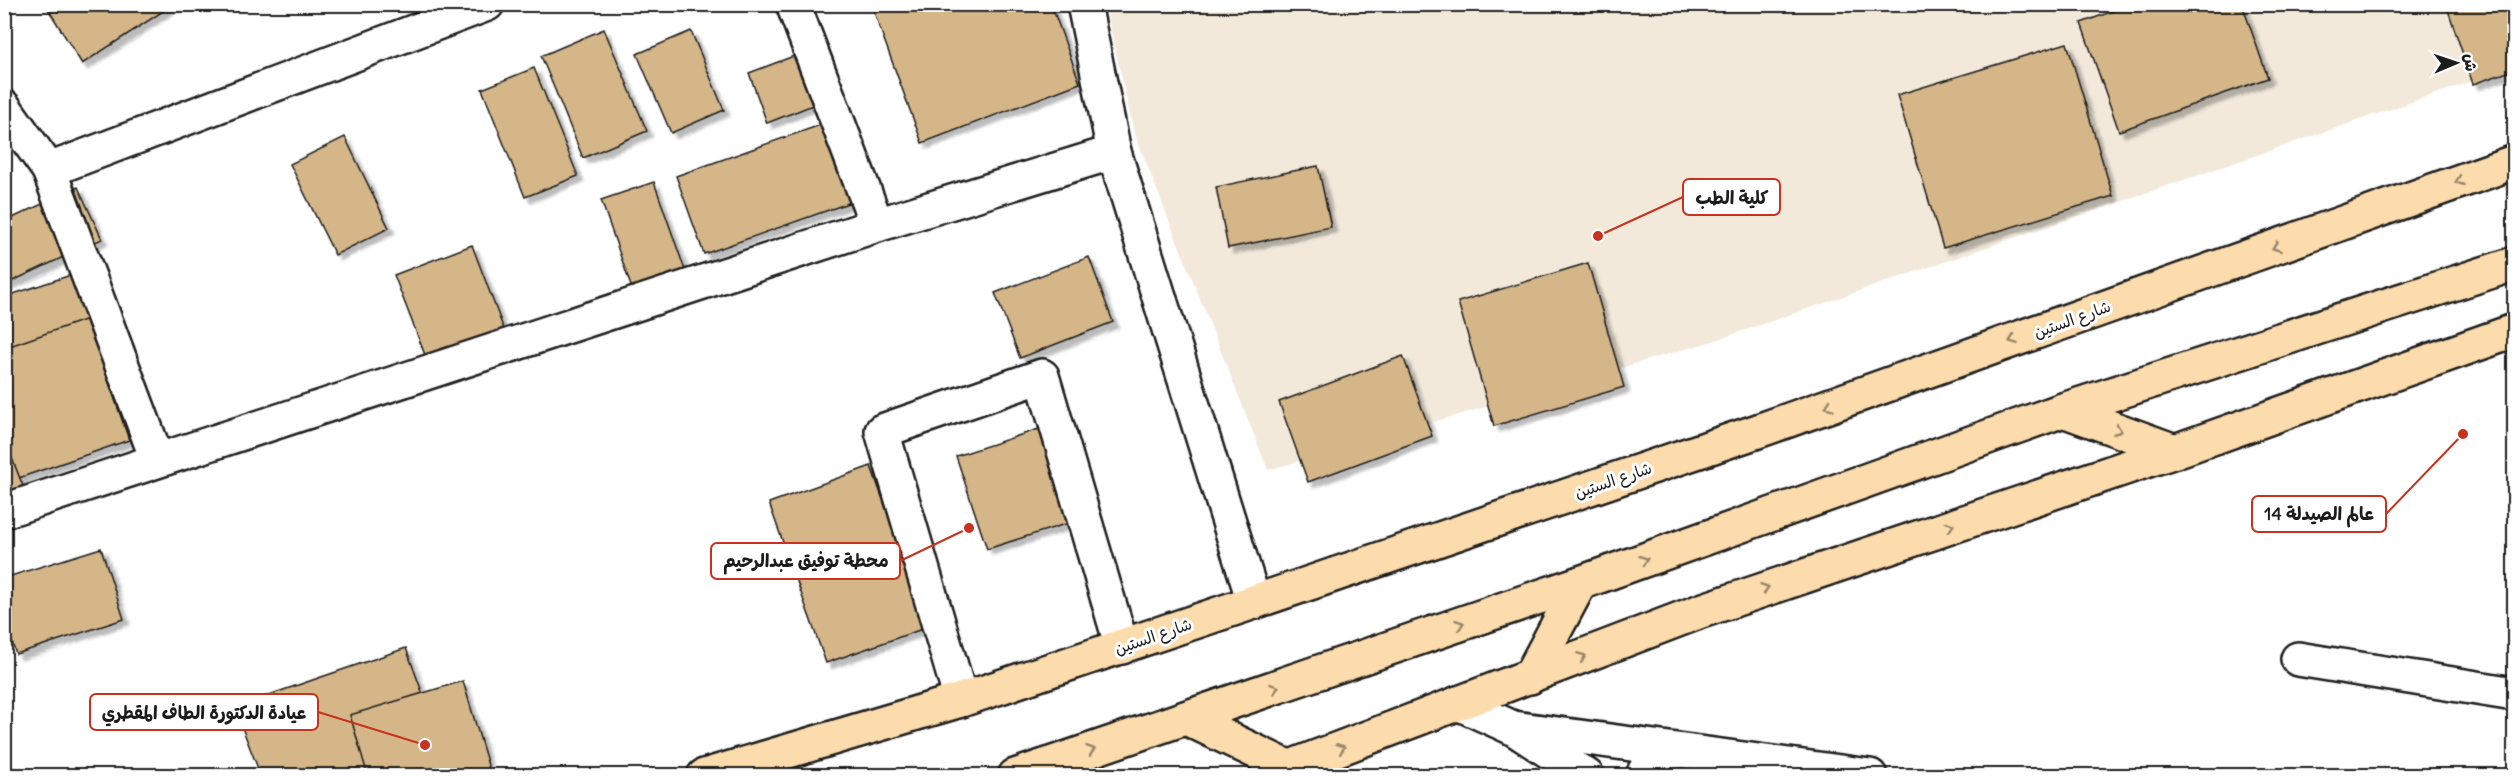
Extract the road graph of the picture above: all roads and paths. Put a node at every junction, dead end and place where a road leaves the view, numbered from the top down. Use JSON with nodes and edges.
{"nodes":[{"id":1,"x":487,"y":4,"type":"edge"},
{"id":2,"x":793,"y":4,"type":"edge"},
{"id":3,"x":1084,"y":4,"type":"edge"},
{"id":4,"x":4,"y":107,"type":"edge"},
{"id":5,"x":1114,"y":152,"type":"junction"},
{"id":6,"x":2514,"y":162,"type":"edge"},
{"id":7,"x":49,"y":170,"type":"junction"},
{"id":8,"x":877,"y":225,"type":"junction"},
{"id":9,"x":2514,"y":265,"type":"edge"},
{"id":10,"x":2514,"y":331,"type":"edge"},
{"id":11,"x":2063,"y":410,"type":"junction"},
{"id":12,"x":2175,"y":451,"type":"junction"},
{"id":13,"x":157,"y":459,"type":"junction"},
{"id":14,"x":4,"y":511,"type":"edge"},
{"id":15,"x":1580,"y":583,"type":"junction"},
{"id":16,"x":1254,"y":602,"type":"junction"},
{"id":17,"x":1122,"y":646,"type":"junction"},
{"id":18,"x":2298,"y":659,"type":"dead end"},
{"id":19,"x":1530,"y":677,"type":"junction"},
{"id":20,"x":2514,"y":694,"type":"edge"},
{"id":21,"x":961,"y":700,"type":"junction"},
{"id":22,"x":1458,"y":703,"type":"junction"},
{"id":23,"x":1186,"y":718,"type":"junction"},
{"id":24,"x":1514,"y":728,"type":"junction"},
{"id":25,"x":1680,"y":751,"type":"junction"},
{"id":26,"x":1278,"y":772,"type":"edge"},
{"id":27,"x":704,"y":776,"type":"edge"},
{"id":28,"x":1015,"y":776,"type":"edge"},
{"id":29,"x":1587,"y":776,"type":"edge"},
{"id":30,"x":1643,"y":776,"type":"edge"},
{"id":31,"x":1870,"y":776,"type":"edge"}],
"edges":[{"from":1,"to":7,"type":"street"},
{"from":2,"to":8,"type":"street"},
{"from":3,"to":5,"type":"street"},
{"from":4,"to":7,"type":"street"},
{"from":5,"to":8,"type":"street"},
{"from":5,"to":16,"type":"street"},
{"from":6,"to":16,"type":"main road","name":"شارع الستين","one_way":true},
{"from":7,"to":13,"type":"street"},
{"from":8,"to":13,"type":"street"},
{"from":9,"to":11,"type":"main road"},
{"from":10,"to":12,"type":"main road"},
{"from":11,"to":12,"type":"main road","one_way":true},
{"from":15,"to":11,"type":"main road","one_way":true},
{"from":19,"to":12,"type":"main road","one_way":true},
{"from":13,"to":14,"type":"street"},
{"from":15,"to":19,"type":"main road"},
{"from":23,"to":15,"type":"main road","one_way":true},
{"from":16,"to":17,"type":"main road","name":"شارع الستين"},
{"from":17,"to":21,"type":"main road","name":"شارع الستين"},
{"from":17,"to":21,"type":"street"},
{"from":18,"to":20,"type":"street"},
{"from":19,"to":22,"type":"main road"},
{"from":21,"to":27,"type":"main road","name":"شارع الستين"},
{"from":22,"to":24,"type":"street"},
{"from":26,"to":22,"type":"main road","one_way":true},
{"from":23,"to":26,"type":"main road"},
{"from":28,"to":23,"type":"main road","one_way":true},
{"from":24,"to":25,"type":"street"},
{"from":24,"to":29,"type":"street"},
{"from":25,"to":30,"type":"street"},
{"from":25,"to":31,"type":"street"}]}
